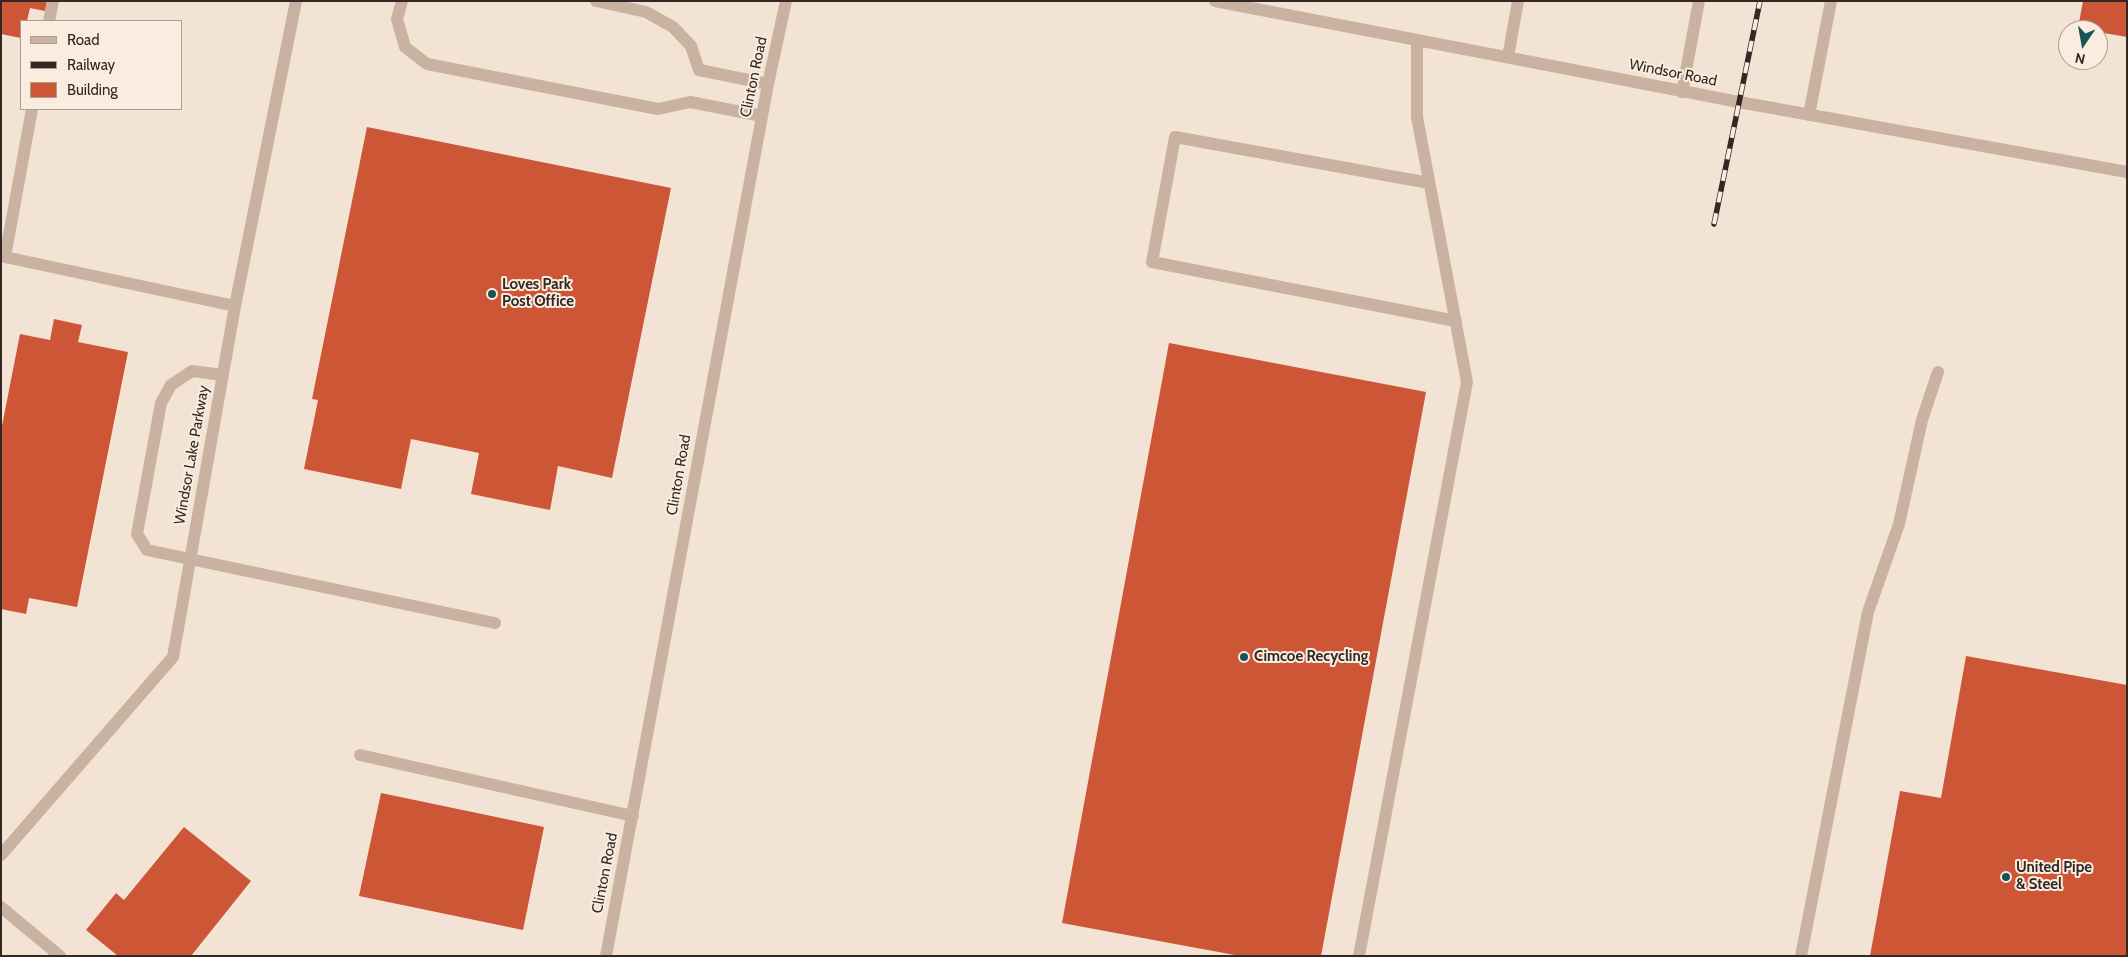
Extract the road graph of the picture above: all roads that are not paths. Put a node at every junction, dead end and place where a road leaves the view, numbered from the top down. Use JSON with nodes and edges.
{"nodes":[{"id":1,"x":53,"y":1,"type":"edge"},
{"id":2,"x":296,"y":1,"type":"edge"},
{"id":3,"x":402,"y":1,"type":"edge"},
{"id":4,"x":596,"y":1,"type":"edge"},
{"id":5,"x":786,"y":1,"type":"edge"},
{"id":6,"x":1215,"y":1,"type":"edge"},
{"id":7,"x":1518,"y":1,"type":"edge"},
{"id":8,"x":1699,"y":1,"type":"edge"},
{"id":9,"x":1831,"y":1,"type":"edge"},
{"id":10,"x":49,"y":20,"type":"edge"},
{"id":11,"x":1417,"y":40,"type":"junction"},
{"id":12,"x":1508,"y":57,"type":"junction"},
{"id":13,"x":768,"y":84,"type":"junction"},
{"id":14,"x":1682,"y":92,"type":"junction"},
{"id":15,"x":32,"y":110,"type":"edge"},
{"id":16,"x":1809,"y":115,"type":"junction"},
{"id":17,"x":762,"y":116,"type":"junction"},
{"id":18,"x":2127,"y":172,"type":"edge"},
{"id":19,"x":1430,"y":183,"type":"junction"},
{"id":20,"x":235,"y":306,"type":"junction"},
{"id":21,"x":1456,"y":321,"type":"junction"},
{"id":22,"x":1938,"y":372,"type":"dead end"},
{"id":23,"x":223,"y":375,"type":"junction"},
{"id":24,"x":190,"y":560,"type":"junction"},
{"id":25,"x":495,"y":623,"type":"dead end"},
{"id":26,"x":360,"y":755,"type":"dead end"},
{"id":27,"x":633,"y":816,"type":"junction"},
{"id":28,"x":1,"y":855,"type":"edge"},
{"id":29,"x":1,"y":907,"type":"edge"},
{"id":30,"x":60,"y":956,"type":"edge"},
{"id":31,"x":606,"y":956,"type":"edge"},
{"id":32,"x":1359,"y":956,"type":"edge"},
{"id":33,"x":1801,"y":956,"type":"edge"}],
"edges":[{"from":1,"to":10,"type":"street"},
{"from":2,"to":20,"type":"street","name":"Windsor Lake Parkway"},
{"from":3,"to":17,"type":"street"},
{"from":4,"to":13,"type":"street"},
{"from":5,"to":13,"type":"street","name":"Clinton Road"},
{"from":6,"to":11,"type":"street","name":"Windsor Road"},
{"from":7,"to":12,"type":"street"},
{"from":8,"to":14,"type":"street"},
{"from":9,"to":16,"type":"street"},
{"from":11,"to":12,"type":"street","name":"Windsor Road"},
{"from":11,"to":19,"type":"street"},
{"from":12,"to":14,"type":"street","name":"Windsor Road"},
{"from":13,"to":17,"type":"street","name":"Clinton Road"},
{"from":14,"to":16,"type":"street","name":"Windsor Road"},
{"from":15,"to":20,"type":"street"},
{"from":16,"to":18,"type":"street","name":"Windsor Road"},
{"from":17,"to":27,"type":"street","name":"Clinton Road"},
{"from":19,"to":21,"type":"street"},
{"from":19,"to":21,"type":"street"},
{"from":20,"to":23,"type":"street","name":"Windsor Lake Parkway"},
{"from":21,"to":32,"type":"street"},
{"from":22,"to":33,"type":"street"},
{"from":23,"to":24,"type":"street","name":"Windsor Lake Parkway"},
{"from":23,"to":24,"type":"street"},
{"from":24,"to":25,"type":"street"},
{"from":24,"to":28,"type":"street","name":"Windsor Lake Parkway"},
{"from":26,"to":27,"type":"street"},
{"from":27,"to":31,"type":"street","name":"Clinton Road"},
{"from":29,"to":30,"type":"street"}]}
